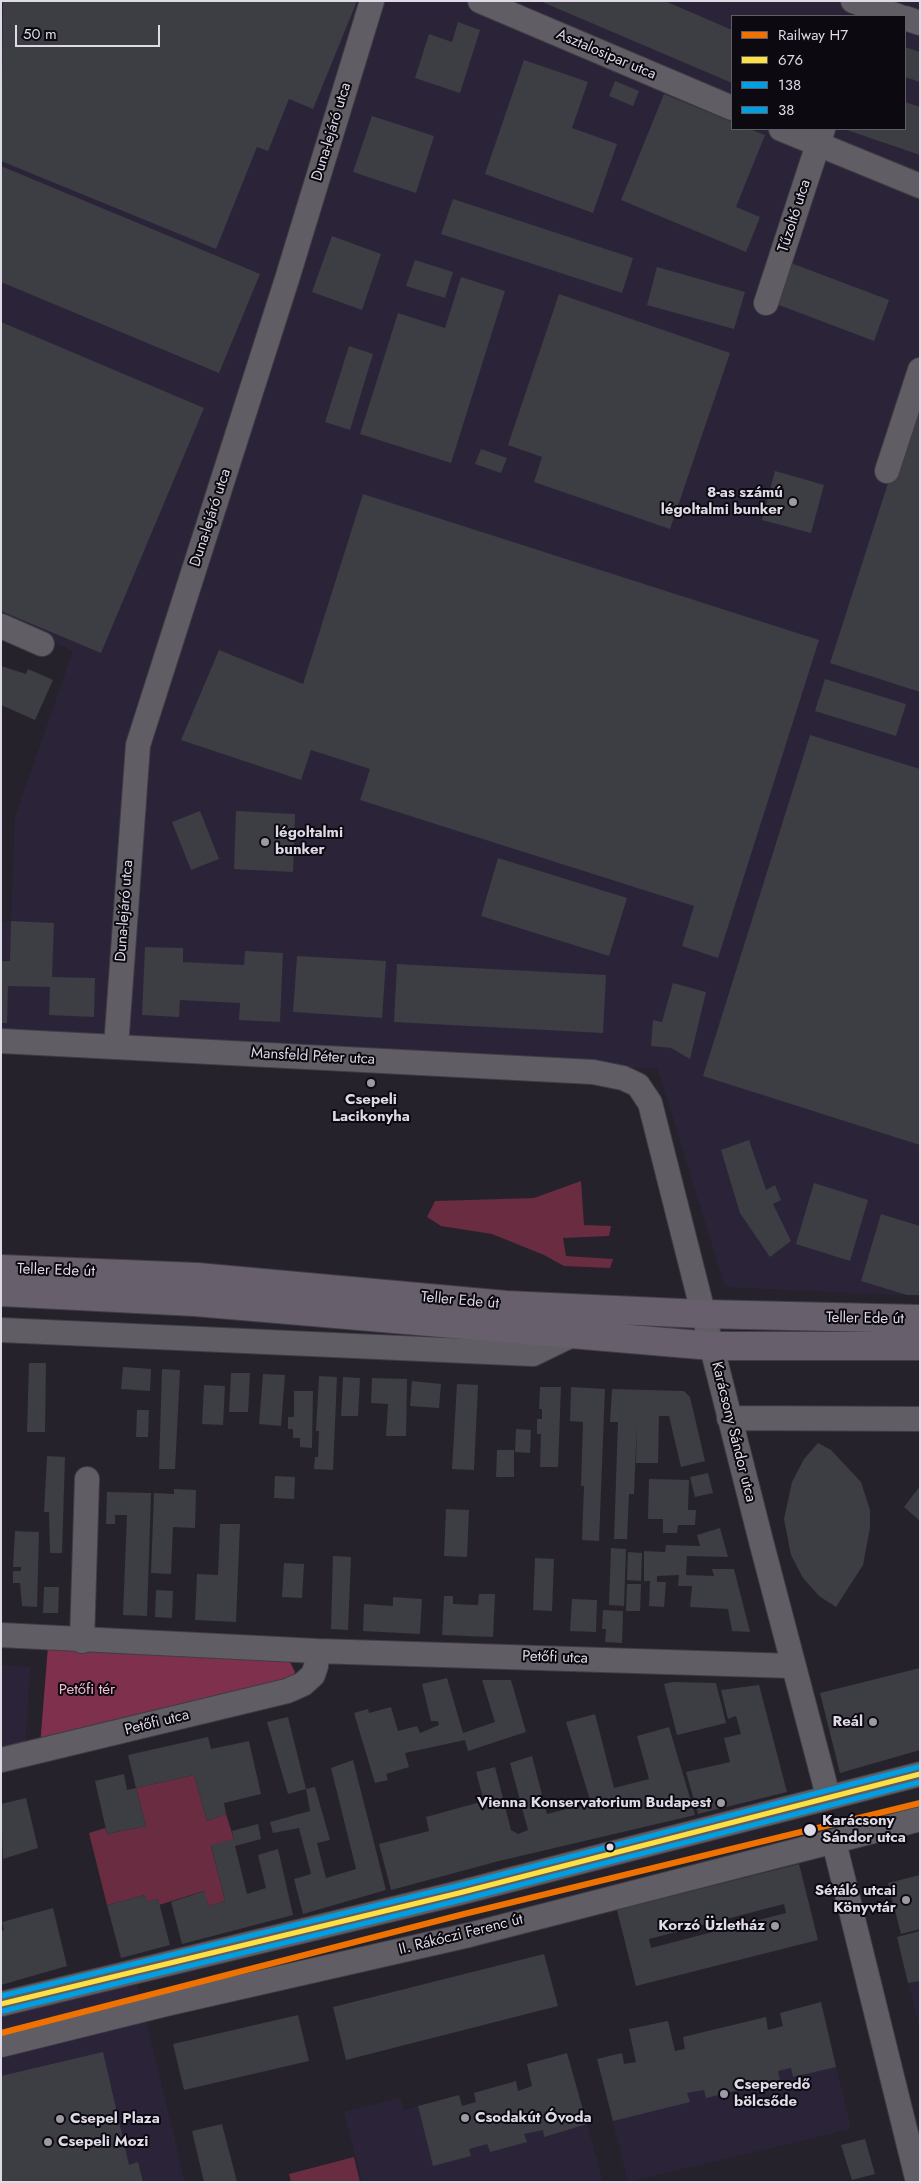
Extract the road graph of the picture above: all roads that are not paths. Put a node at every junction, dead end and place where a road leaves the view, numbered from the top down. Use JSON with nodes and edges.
{"nodes":[{"id":1,"x":372,"y":1,"type":"edge"},
{"id":2,"x":480,"y":1,"type":"edge"},
{"id":3,"x":858,"y":7,"type":"edge"},
{"id":4,"x":894,"y":15,"type":"edge"},
{"id":5,"x":906,"y":18,"type":"edge"},
{"id":6,"x":920,"y":23,"type":"edge"},
{"id":7,"x":731,"y":108,"type":"edge"},
{"id":8,"x":786,"y":130,"type":"edge"},
{"id":9,"x":821,"y":137,"type":"edge"},
{"id":10,"x":920,"y":186,"type":"edge"},
{"id":11,"x":766,"y":303,"type":"dead end"},
{"id":12,"x":920,"y":370,"type":"edge"},
{"id":13,"x":887,"y":471,"type":"dead end"},
{"id":14,"x":1,"y":626,"type":"edge"},
{"id":15,"x":42,"y":644,"type":"dead end"},
{"id":16,"x":1,"y":1041,"type":"edge"},
{"id":17,"x":116,"y":1047,"type":"junction"},
{"id":18,"x":623,"y":1078,"type":"joint"},
{"id":19,"x":1,"y":1269,"type":"edge"},
{"id":20,"x":1,"y":1292,"type":"edge"},
{"id":21,"x":703,"y":1314,"type":"junction"},
{"id":22,"x":920,"y":1319,"type":"edge"},
{"id":23,"x":1,"y":1330,"type":"edge"},
{"id":24,"x":574,"y":1334,"type":"junction"},
{"id":25,"x":712,"y":1346,"type":"junction"},
{"id":26,"x":920,"y":1346,"type":"edge"},
{"id":27,"x":729,"y":1418,"type":"junction"},
{"id":28,"x":920,"y":1419,"type":"edge"},
{"id":29,"x":87,"y":1479,"type":"dead end"},
{"id":30,"x":1,"y":1635,"type":"edge"},
{"id":31,"x":82,"y":1641,"type":"junction"},
{"id":32,"x":317,"y":1651,"type":"junction"},
{"id":33,"x":793,"y":1666,"type":"junction"},
{"id":34,"x":1,"y":1760,"type":"edge"},
{"id":35,"x":920,"y":1774,"type":"edge"},
{"id":36,"x":828,"y":1796,"type":"junction"},
{"id":37,"x":920,"y":1819,"type":"edge"},
{"id":38,"x":836,"y":1850,"type":"dead end"},
{"id":39,"x":1,"y":2004,"type":"edge"},
{"id":40,"x":1,"y":2045,"type":"edge"},
{"id":41,"x":918,"y":2182,"type":"edge"}],
"edges":[{"from":1,"to":17,"type":"street","name":"Duna-lejáró utca"},
{"from":2,"to":7,"type":"street","name":"Asztalosipar utca"},
{"from":3,"to":4,"type":"street"},
{"from":5,"to":6,"type":"street"},
{"from":8,"to":9,"type":"street"},
{"from":9,"to":10,"type":"street"},
{"from":9,"to":11,"type":"street","name":"Tűzoltó utca"},
{"from":12,"to":13,"type":"street"},
{"from":14,"to":15,"type":"street"},
{"from":16,"to":17,"type":"street","name":"Mansfeld Péter utca"},
{"from":17,"to":18,"type":"street","name":"Mansfeld Péter utca"},
{"from":18,"to":21,"type":"street","name":"Karácsony Sándor utca"},
{"from":19,"to":21,"type":"main road","name":"Teller Ede út"},
{"from":20,"to":24,"type":"main road","name":"Teller Ede út"},
{"from":21,"to":22,"type":"main road","name":"Teller Ede út"},
{"from":21,"to":25,"type":"street","name":"Karácsony Sándor utca"},
{"from":23,"to":24,"type":"street"},
{"from":24,"to":25,"type":"main road","name":"Teller Ede út"},
{"from":25,"to":26,"type":"main road","name":"Teller Ede út"},
{"from":25,"to":27,"type":"street","name":"Karácsony Sándor utca"},
{"from":27,"to":28,"type":"street"},
{"from":27,"to":33,"type":"street","name":"Karácsony Sándor utca"},
{"from":29,"to":31,"type":"street"},
{"from":30,"to":31,"type":"street","name":"Petőfi utca"},
{"from":31,"to":32,"type":"street","name":"Petőfi utca"},
{"from":32,"to":33,"type":"street","name":"Petőfi utca"},
{"from":32,"to":34,"type":"street","name":"Petőfi utca"},
{"from":33,"to":36,"type":"street","name":"Karácsony Sándor utca"},
{"from":35,"to":36,"type":"street"},
{"from":36,"to":39,"type":"street"},
{"from":37,"to":40,"type":"street","name":"II. Rákóczi Ferenc út"},
{"from":38,"to":41,"type":"street"}]}
